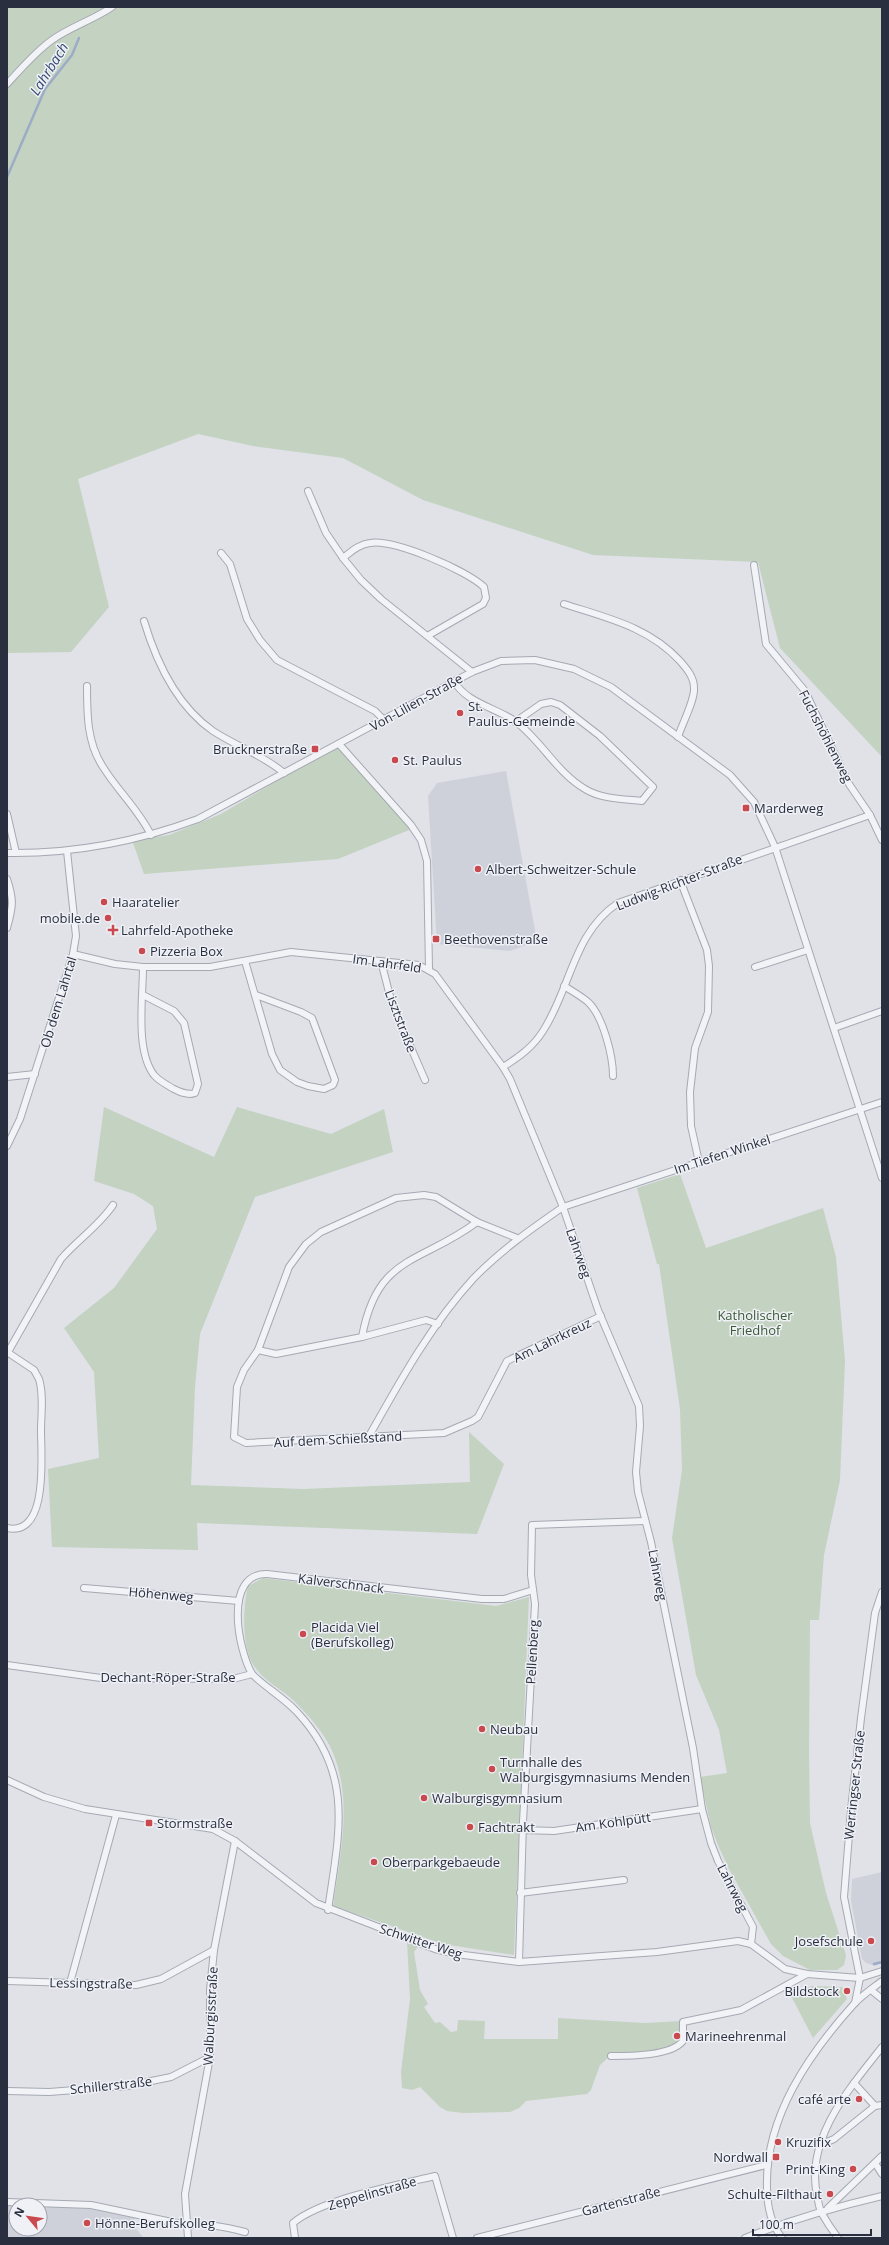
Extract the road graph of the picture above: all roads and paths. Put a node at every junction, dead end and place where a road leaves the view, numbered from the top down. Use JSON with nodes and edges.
{"nodes":[{"id":1,"x":112,"y":7,"type":"edge"},
{"id":2,"x":7,"y":84,"type":"edge"},
{"id":3,"x":308,"y":491,"type":"dead end"},
{"id":4,"x":221,"y":553,"type":"dead end"},
{"id":5,"x":343,"y":558,"type":"junction"},
{"id":6,"x":754,"y":565,"type":"dead end"},
{"id":7,"x":564,"y":604,"type":"dead end"},
{"id":8,"x":144,"y":621,"type":"dead end"},
{"id":9,"x":429,"y":635,"type":"junction"},
{"id":10,"x":472,"y":672,"type":"junction"},
{"id":11,"x":454,"y":681,"type":"junction"},
{"id":12,"x":87,"y":686,"type":"dead end"},
{"id":13,"x":384,"y":720,"type":"junction"},
{"id":14,"x":515,"y":722,"type":"junction"},
{"id":15,"x":678,"y":737,"type":"junction"},
{"id":16,"x":339,"y":744,"type":"junction"},
{"id":17,"x":284,"y":774,"type":"junction"},
{"id":18,"x":7,"y":814,"type":"edge"},
{"id":19,"x":870,"y":815,"type":"junction"},
{"id":20,"x":151,"y":834,"type":"junction"},
{"id":21,"x":882,"y":840,"type":"edge"},
{"id":22,"x":775,"y":847,"type":"junction"},
{"id":23,"x":67,"y":851,"type":"junction"},
{"id":24,"x":7,"y":853,"type":"edge"},
{"id":25,"x":16,"y":853,"type":"junction"},
{"id":26,"x":7,"y":879,"type":"edge"},
{"id":27,"x":680,"y":880,"type":"junction"},
{"id":28,"x":7,"y":928,"type":"edge"},
{"id":29,"x":808,"y":950,"type":"junction"},
{"id":30,"x":73,"y":954,"type":"junction"},
{"id":31,"x":381,"y":960,"type":"junction"},
{"id":32,"x":245,"y":961,"type":"junction"},
{"id":33,"x":143,"y":967,"type":"junction"},
{"id":34,"x":755,"y":967,"type":"dead end"},
{"id":35,"x":429,"y":969,"type":"junction"},
{"id":36,"x":564,"y":986,"type":"junction"},
{"id":37,"x":143,"y":994,"type":"junction"},
{"id":38,"x":256,"y":995,"type":"junction"},
{"id":39,"x":882,"y":1011,"type":"edge"},
{"id":40,"x":834,"y":1028,"type":"junction"},
{"id":41,"x":503,"y":1067,"type":"junction"},
{"id":42,"x":35,"y":1074,"type":"junction"},
{"id":43,"x":613,"y":1076,"type":"dead end"},
{"id":44,"x":7,"y":1077,"type":"edge"},
{"id":45,"x":425,"y":1080,"type":"dead end"},
{"id":46,"x":882,"y":1102,"type":"edge"},
{"id":47,"x":860,"y":1109,"type":"junction"},
{"id":48,"x":7,"y":1146,"type":"edge"},
{"id":49,"x":699,"y":1162,"type":"junction"},
{"id":50,"x":882,"y":1178,"type":"edge"},
{"id":51,"x":113,"y":1205,"type":"dead end"},
{"id":52,"x":563,"y":1207,"type":"junction"},
{"id":53,"x":477,"y":1222,"type":"junction"},
{"id":54,"x":517,"y":1238,"type":"junction"},
{"id":55,"x":601,"y":1316,"type":"junction"},
{"id":56,"x":438,"y":1324,"type":"junction"},
{"id":57,"x":362,"y":1337,"type":"junction"},
{"id":58,"x":258,"y":1350,"type":"junction"},
{"id":59,"x":8,"y":1352,"type":"edge"},
{"id":60,"x":444,"y":1433,"type":"joint"},
{"id":61,"x":368,"y":1438,"type":"junction"},
{"id":62,"x":646,"y":1521,"type":"junction"},
{"id":63,"x":7,"y":1528,"type":"edge"},
{"id":64,"x":84,"y":1588,"type":"dead end"},
{"id":65,"x":533,"y":1590,"type":"junction"},
{"id":66,"x":882,"y":1592,"type":"edge"},
{"id":67,"x":239,"y":1601,"type":"junction"},
{"id":68,"x":7,"y":1666,"type":"edge"},
{"id":69,"x":252,"y":1674,"type":"junction"},
{"id":70,"x":7,"y":1780,"type":"edge"},
{"id":71,"x":702,"y":1809,"type":"junction"},
{"id":72,"x":116,"y":1815,"type":"junction"},
{"id":73,"x":523,"y":1830,"type":"junction"},
{"id":74,"x":235,"y":1841,"type":"junction"},
{"id":75,"x":624,"y":1880,"type":"dead end"},
{"id":76,"x":520,"y":1893,"type":"junction"},
{"id":77,"x":328,"y":1910,"type":"junction"},
{"id":78,"x":751,"y":1944,"type":"junction"},
{"id":79,"x":214,"y":1950,"type":"junction"},
{"id":80,"x":519,"y":1962,"type":"junction"},
{"id":81,"x":882,"y":1971,"type":"edge"},
{"id":82,"x":807,"y":1974,"type":"junction"},
{"id":83,"x":860,"y":1978,"type":"junction"},
{"id":84,"x":882,"y":1980,"type":"edge"},
{"id":85,"x":7,"y":1981,"type":"edge"},
{"id":86,"x":70,"y":1983,"type":"junction"},
{"id":87,"x":871,"y":1990,"type":"junction"},
{"id":88,"x":882,"y":1999,"type":"edge"},
{"id":89,"x":855,"y":2003,"type":"junction"},
{"id":90,"x":882,"y":2047,"type":"edge"},
{"id":91,"x":611,"y":2056,"type":"dead end"},
{"id":92,"x":210,"y":2057,"type":"junction"},
{"id":93,"x":854,"y":2083,"type":"junction"},
{"id":94,"x":7,"y":2091,"type":"edge"},
{"id":95,"x":882,"y":2105,"type":"edge"},
{"id":96,"x":875,"y":2106,"type":"junction"},
{"id":97,"x":820,"y":2145,"type":"junction"},
{"id":98,"x":882,"y":2156,"type":"edge"},
{"id":99,"x":875,"y":2163,"type":"junction"},
{"id":100,"x":766,"y":2165,"type":"junction"},
{"id":101,"x":882,"y":2174,"type":"edge"},
{"id":102,"x":882,"y":2196,"type":"edge"},
{"id":103,"x":7,"y":2202,"type":"edge"},
{"id":104,"x":827,"y":2209,"type":"junction"},
{"id":105,"x":820,"y":2211,"type":"junction"},
{"id":106,"x":186,"y":2226,"type":"junction"},
{"id":107,"x":774,"y":2227,"type":"junction"},
{"id":108,"x":245,"y":2232,"type":"dead end"},
{"id":109,"x":188,"y":2238,"type":"edge"},
{"id":110,"x":295,"y":2238,"type":"edge"},
{"id":111,"x":453,"y":2238,"type":"edge"},
{"id":112,"x":477,"y":2238,"type":"edge"},
{"id":113,"x":745,"y":2238,"type":"edge"},
{"id":114,"x":782,"y":2238,"type":"edge"},
{"id":115,"x":838,"y":2238,"type":"edge"}],
"edges":[{"from":1,"to":2,"type":"street"},
{"from":3,"to":5,"type":"street"},
{"from":4,"to":13,"type":"street"},
{"from":5,"to":9,"type":"street"},
{"from":5,"to":9,"type":"street"},
{"from":6,"to":19,"type":"street","name":"Fuchshöhlenweg"},
{"from":7,"to":15,"type":"street"},
{"from":8,"to":17,"type":"street"},
{"from":9,"to":10,"type":"street"},
{"from":10,"to":11,"type":"street","name":"Von-Lilien-Straße"},
{"from":10,"to":15,"type":"street","name":"Von-Lilien-Straße"},
{"from":11,"to":13,"type":"street","name":"Von-Lilien-Straße"},
{"from":11,"to":14,"type":"street"},
{"from":12,"to":20,"type":"street"},
{"from":13,"to":16,"type":"street","name":"Von-Lilien-Straße"},
{"from":14,"to":14,"type":"street"},
{"from":15,"to":22,"type":"street","name":"Von-Lilien-Straße"},
{"from":16,"to":17,"type":"street","name":"Von-Lilien-Straße"},
{"from":16,"to":35,"type":"street"},
{"from":17,"to":20,"type":"street","name":"Von-Lilien-Straße"},
{"from":18,"to":25,"type":"street"},
{"from":19,"to":21,"type":"street","name":"Fuchshöhlenweg"},
{"from":19,"to":22,"type":"street"},
{"from":20,"to":23,"type":"street","name":"Von-Lilien-Straße"},
{"from":22,"to":27,"type":"street","name":"Ludwig-Richter-Straße"},
{"from":22,"to":29,"type":"street"},
{"from":23,"to":25,"type":"street","name":"Von-Lilien-Straße"},
{"from":23,"to":30,"type":"street","name":"Ob dem Lahrtal"},
{"from":24,"to":25,"type":"street","name":"Von-Lilien-Straße"},
{"from":26,"to":28,"type":"street"},
{"from":27,"to":36,"type":"street","name":"Ludwig-Richter-Straße"},
{"from":27,"to":49,"type":"street"},
{"from":29,"to":34,"type":"street"},
{"from":29,"to":40,"type":"street"},
{"from":30,"to":33,"type":"street","name":"Im Lahrfeld"},
{"from":30,"to":42,"type":"street","name":"Ob dem Lahrtal"},
{"from":31,"to":32,"type":"street","name":"Im Lahrfeld"},
{"from":31,"to":35,"type":"street","name":"Im Lahrfeld"},
{"from":31,"to":45,"type":"street","name":"Lisztstraße"},
{"from":32,"to":33,"type":"street","name":"Im Lahrfeld"},
{"from":32,"to":38,"type":"street"},
{"from":33,"to":37,"type":"street"},
{"from":35,"to":41,"type":"street","name":"Im Lahrfeld"},
{"from":36,"to":41,"type":"street","name":"Ludwig-Richter-Straße"},
{"from":36,"to":43,"type":"street"},
{"from":37,"to":37,"type":"street"},
{"from":38,"to":38,"type":"street"},
{"from":39,"to":40,"type":"street"},
{"from":40,"to":47,"type":"street"},
{"from":41,"to":52,"type":"street","name":"Im Lahrfeld"},
{"from":42,"to":44,"type":"street"},
{"from":42,"to":48,"type":"street","name":"Ob dem Lahrtal"},
{"from":46,"to":47,"type":"street","name":"Im Tiefen Winkel"},
{"from":47,"to":49,"type":"street","name":"Im Tiefen Winkel"},
{"from":47,"to":50,"type":"street"},
{"from":49,"to":52,"type":"street","name":"Im Tiefen Winkel"},
{"from":51,"to":59,"type":"street"},
{"from":52,"to":54,"type":"street","name":"Im Tiefen Winkel"},
{"from":52,"to":55,"type":"street","name":"Lahrweg"},
{"from":53,"to":54,"type":"street"},
{"from":53,"to":57,"type":"street"},
{"from":53,"to":58,"type":"street"},
{"from":54,"to":56,"type":"street","name":"Im Tiefen Winkel"},
{"from":55,"to":60,"type":"street","name":"Am Lahrkreuz"},
{"from":55,"to":62,"type":"street","name":"Lahrweg"},
{"from":56,"to":57,"type":"street"},
{"from":56,"to":61,"type":"street","name":"Im Tiefen Winkel"},
{"from":57,"to":58,"type":"street"},
{"from":58,"to":61,"type":"street","name":"Auf dem Schießstand"},
{"from":59,"to":63,"type":"street"},
{"from":60,"to":61,"type":"street","name":"Auf dem Schießstand"},
{"from":62,"to":65,"type":"street","name":"Pellenberg"},
{"from":62,"to":71,"type":"street","name":"Lahrweg"},
{"from":64,"to":67,"type":"street","name":"Höhenweg"},
{"from":65,"to":67,"type":"street","name":"Kalverschnack"},
{"from":65,"to":73,"type":"street","name":"Pellenberg"},
{"from":66,"to":83,"type":"street","name":"Werringser Straße"},
{"from":67,"to":69,"type":"street","name":"Kalverschnack"},
{"from":68,"to":69,"type":"street","name":"Dechant-Röper-Straße"},
{"from":69,"to":77,"type":"street","name":"Dechant-Röper-Straße"},
{"from":70,"to":72,"type":"street","name":"Schwitter Weg"},
{"from":71,"to":73,"type":"street","name":"Am Kohlpütt"},
{"from":71,"to":78,"type":"street","name":"Lahrweg"},
{"from":72,"to":74,"type":"street","name":"Schwitter Weg"},
{"from":72,"to":86,"type":"street"},
{"from":73,"to":76,"type":"street","name":"Pellenberg"},
{"from":74,"to":77,"type":"street","name":"Schwitter Weg"},
{"from":74,"to":79,"type":"street","name":"Walburgisstraße"},
{"from":75,"to":76,"type":"street"},
{"from":76,"to":80,"type":"street","name":"Pellenberg"},
{"from":77,"to":80,"type":"street","name":"Schwitter Weg"},
{"from":78,"to":80,"type":"street","name":"Schwitter Weg"},
{"from":78,"to":82,"type":"street"},
{"from":79,"to":86,"type":"street","name":"Lessingstraße"},
{"from":79,"to":92,"type":"street","name":"Walburgisstraße"},
{"from":81,"to":83,"type":"street"},
{"from":82,"to":83,"type":"street"},
{"from":82,"to":91,"type":"street"},
{"from":83,"to":89,"type":"street"},
{"from":84,"to":87,"type":"street"},
{"from":85,"to":86,"type":"street","name":"Lessingstraße"},
{"from":87,"to":88,"type":"street"},
{"from":87,"to":89,"type":"street"},
{"from":89,"to":100,"type":"street"},
{"from":90,"to":93,"type":"street"},
{"from":92,"to":94,"type":"street","name":"Schillerstraße"},
{"from":92,"to":106,"type":"street","name":"Walburgisstraße"},
{"from":93,"to":96,"type":"street"},
{"from":93,"to":97,"type":"street"},
{"from":95,"to":96,"type":"street"},
{"from":96,"to":97,"type":"street"},
{"from":97,"to":105,"type":"street"},
{"from":98,"to":99,"type":"street"},
{"from":99,"to":101,"type":"street"},
{"from":99,"to":104,"type":"street"},
{"from":100,"to":107,"type":"street"},
{"from":100,"to":112,"type":"street","name":"Gartenstraße"},
{"from":102,"to":104,"type":"street"},
{"from":103,"to":106,"type":"street"},
{"from":104,"to":105,"type":"street"},
{"from":105,"to":107,"type":"street"},
{"from":105,"to":115,"type":"street"},
{"from":106,"to":108,"type":"street"},
{"from":106,"to":109,"type":"street","name":"Walburgisstraße"},
{"from":107,"to":113,"type":"street"},
{"from":107,"to":114,"type":"street"},
{"from":110,"to":111,"type":"street","name":"Zeppelinstraße"}]}
